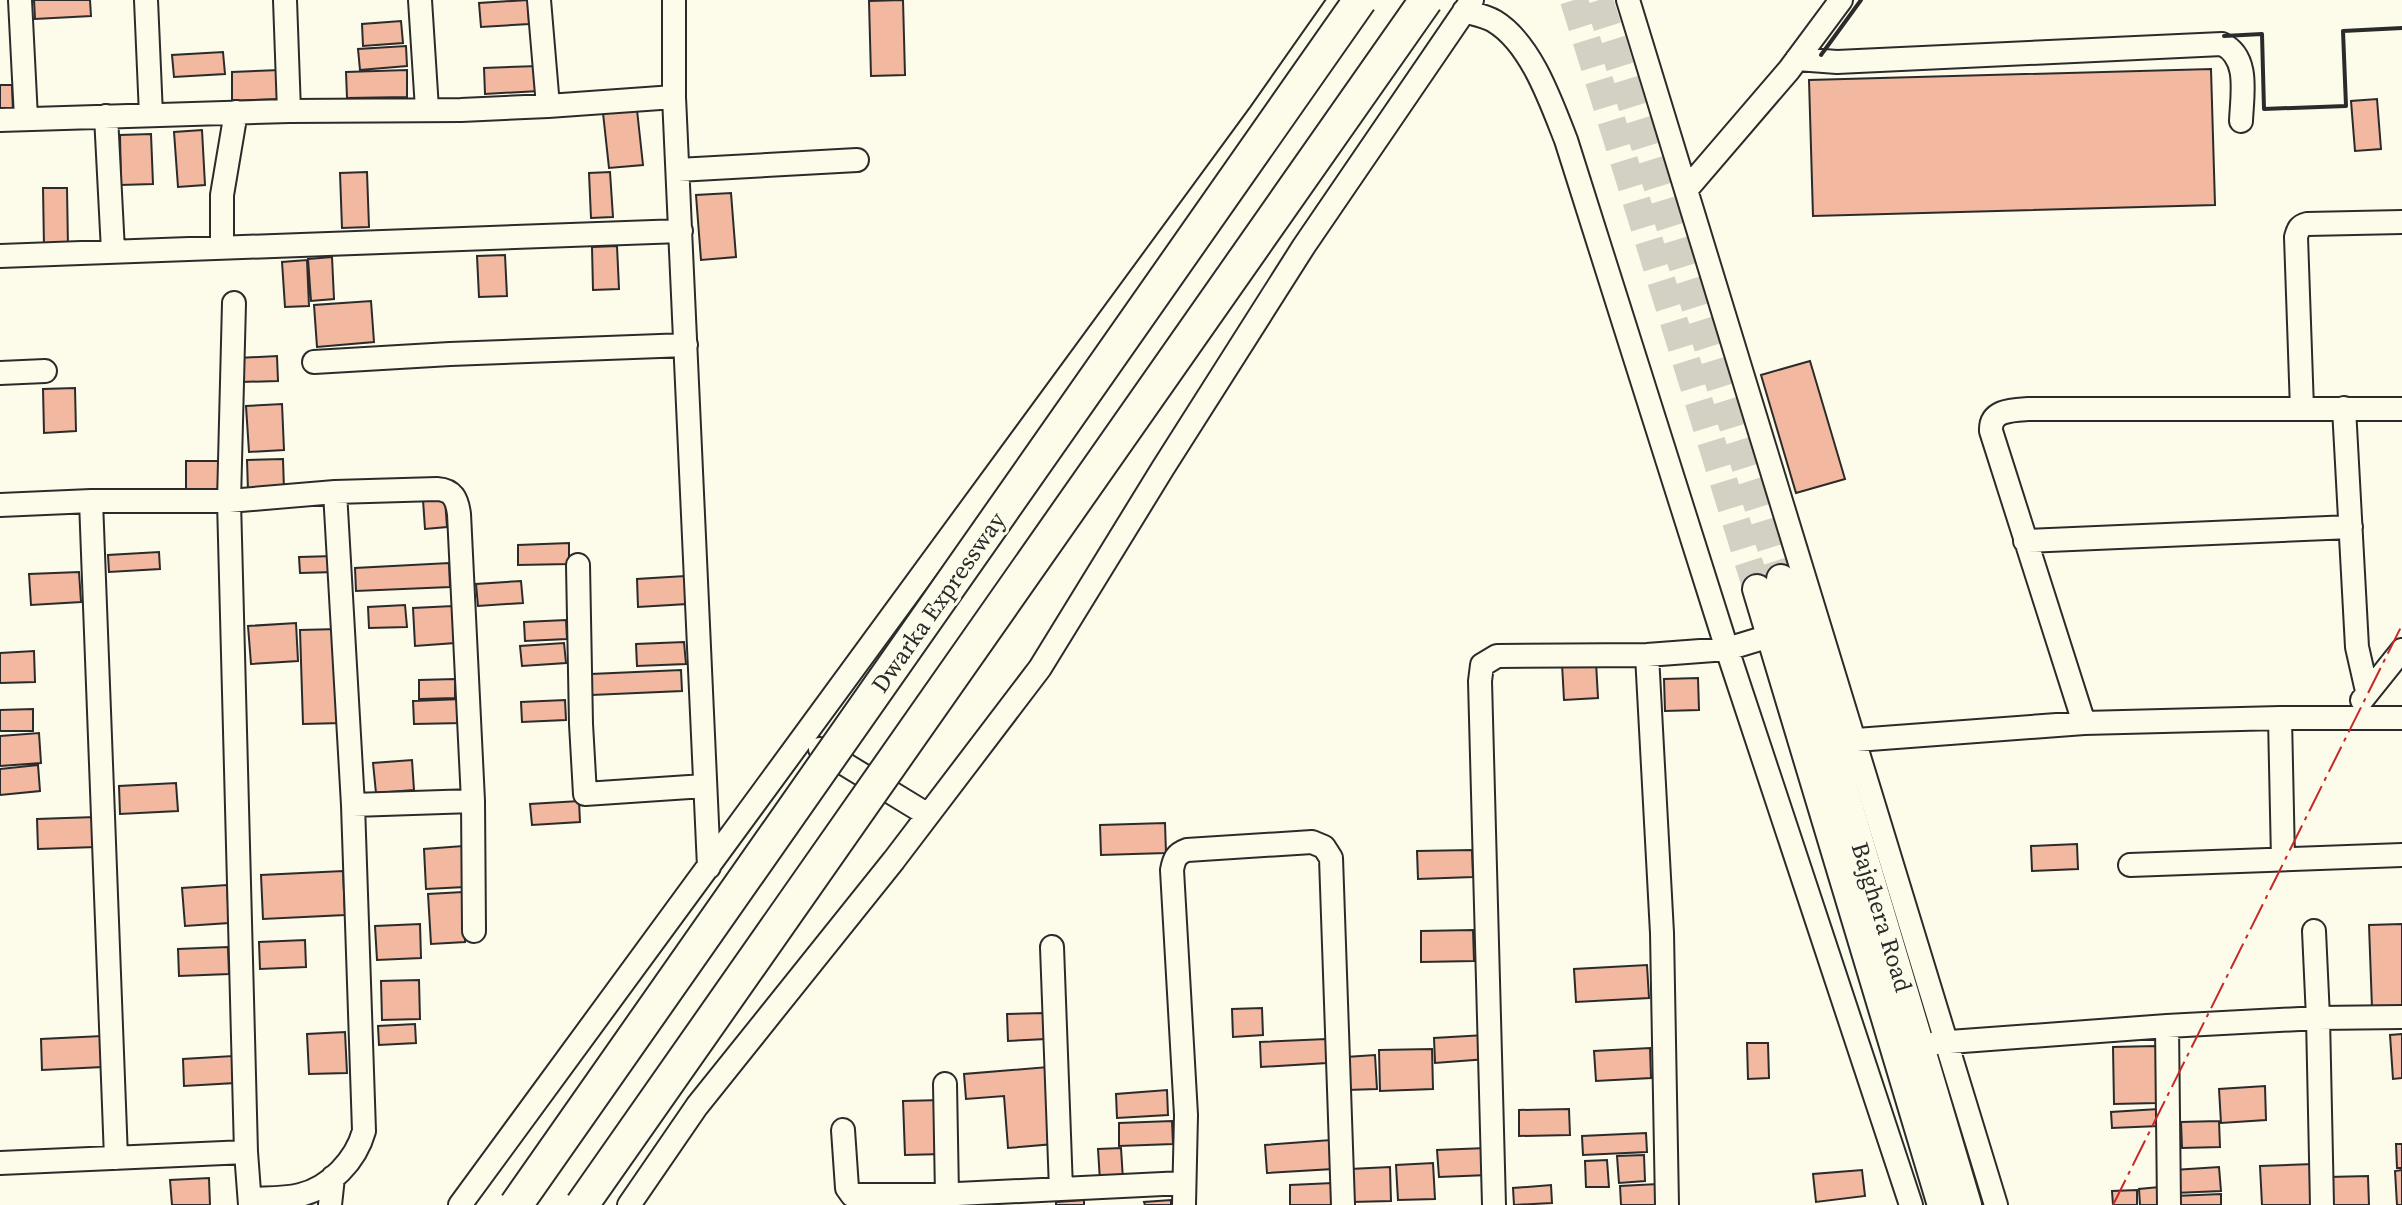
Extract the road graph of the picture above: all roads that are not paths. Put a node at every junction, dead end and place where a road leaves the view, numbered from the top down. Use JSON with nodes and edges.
{"nodes":[{"id":1,"x":20,"y":0,"type":"edge"},
{"id":2,"x":146,"y":0,"type":"edge"},
{"id":3,"x":285,"y":0,"type":"edge"},
{"id":4,"x":420,"y":0,"type":"edge"},
{"id":5,"x":539,"y":0,"type":"edge"},
{"id":6,"x":674,"y":0,"type":"edge"},
{"id":7,"x":1340,"y":0,"type":"edge"},
{"id":8,"x":1360,"y":0,"type":"edge"},
{"id":9,"x":1426,"y":0,"type":"edge"},
{"id":10,"x":1841,"y":0,"type":"edge"},
{"id":11,"x":1630,"y":2,"type":"edge"},
{"id":12,"x":1468,"y":6,"type":"edge"},
{"id":13,"x":1797,"y":59,"type":"junction"},
{"id":14,"x":674,"y":97,"type":"junction"},
{"id":15,"x":548,"y":106,"type":"junction"},
{"id":16,"x":427,"y":109,"type":"junction"},
{"id":17,"x":289,"y":111,"type":"junction"},
{"id":18,"x":236,"y":112,"type":"junction"},
{"id":19,"x":151,"y":115,"type":"junction"},
{"id":20,"x":106,"y":116,"type":"junction"},
{"id":21,"x":26,"y":118,"type":"junction"},
{"id":22,"x":0,"y":120,"type":"edge"},
{"id":23,"x":2241,"y":121,"type":"dead end"},
{"id":24,"x":857,"y":160,"type":"dead end"},
{"id":25,"x":678,"y":170,"type":"junction"},
{"id":26,"x":1686,"y":190,"type":"junction"},
{"id":27,"x":2402,"y":222,"type":"edge"},
{"id":28,"x":681,"y":231,"type":"junction"},
{"id":29,"x":222,"y":247,"type":"junction"},
{"id":30,"x":113,"y":251,"type":"junction"},
{"id":31,"x":0,"y":256,"type":"edge"},
{"id":32,"x":234,"y":303,"type":"dead end"},
{"id":33,"x":686,"y":345,"type":"junction"},
{"id":34,"x":314,"y":362,"type":"dead end"},
{"id":35,"x":45,"y":371,"type":"dead end"},
{"id":36,"x":0,"y":373,"type":"edge"},
{"id":37,"x":2344,"y":408,"type":"junction"},
{"id":38,"x":2302,"y":409,"type":"junction"},
{"id":39,"x":2402,"y":409,"type":"edge"},
{"id":40,"x":335,"y":492,"type":"junction"},
{"id":41,"x":91,"y":501,"type":"junction"},
{"id":42,"x":229,"y":501,"type":"junction"},
{"id":43,"x":0,"y":505,"type":"edge"},
{"id":44,"x":2351,"y":527,"type":"junction"},
{"id":45,"x":2025,"y":541,"type":"junction"},
{"id":46,"x":578,"y":565,"type":"dead end"},
{"id":47,"x":1769,"y":584,"type":"tunnel mouth"},
{"id":48,"x":1784,"y":632,"type":"junction"},
{"id":49,"x":1727,"y":649,"type":"junction"},
{"id":50,"x":2402,"y":650,"type":"edge"},
{"id":51,"x":1647,"y":655,"type":"junction"},
{"id":52,"x":2367,"y":691,"type":"junction"},
{"id":53,"x":2280,"y":718,"type":"junction"},
{"id":54,"x":2351,"y":718,"type":"junction"},
{"id":55,"x":2402,"y":718,"type":"edge"},
{"id":56,"x":2084,"y":723,"type":"junction"},
{"id":57,"x":803,"y":738,"type":"junction"},
{"id":58,"x":1842,"y":741,"type":"junction"},
{"id":59,"x":704,"y":786,"type":"junction"},
{"id":60,"x":473,"y":801,"type":"junction"},
{"id":61,"x":353,"y":805,"type":"junction"},
{"id":62,"x":928,"y":815,"type":"junction"},
{"id":63,"x":2402,"y":855,"type":"edge"},
{"id":64,"x":2283,"y":859,"type":"junction"},
{"id":65,"x":2130,"y":865,"type":"dead end"},
{"id":66,"x":709,"y":867,"type":"junction"},
{"id":67,"x":474,"y":931,"type":"dead end"},
{"id":68,"x":2314,"y":931,"type":"dead end"},
{"id":69,"x":1052,"y":947,"type":"dead end"},
{"id":70,"x":2402,"y":1017,"type":"edge"},
{"id":71,"x":2318,"y":1018,"type":"junction"},
{"id":72,"x":2167,"y":1026,"type":"junction"},
{"id":73,"x":1948,"y":1043,"type":"junction"},
{"id":74,"x":1920,"y":1044,"type":"junction"},
{"id":75,"x":945,"y":1084,"type":"dead end"},
{"id":76,"x":843,"y":1130,"type":"dead end"},
{"id":77,"x":246,"y":1152,"type":"junction"},
{"id":78,"x":116,"y":1158,"type":"junction"},
{"id":79,"x":0,"y":1163,"type":"edge"},
{"id":80,"x":333,"y":1177,"type":"junction"},
{"id":81,"x":1061,"y":1189,"type":"junction"},
{"id":82,"x":1183,"y":1194,"type":"edge"},
{"id":83,"x":941,"y":1198,"type":"edge"},
{"id":84,"x":1029,"y":1198,"type":"edge"},
{"id":85,"x":250,"y":1202,"type":"edge"},
{"id":86,"x":330,"y":1205,"type":"edge"},
{"id":87,"x":460,"y":1205,"type":"edge"},
{"id":88,"x":516,"y":1205,"type":"edge"},
{"id":89,"x":582,"y":1205,"type":"edge"},
{"id":90,"x":629,"y":1205,"type":"edge"},
{"id":91,"x":1343,"y":1205,"type":"edge"},
{"id":92,"x":1494,"y":1205,"type":"edge"},
{"id":93,"x":1667,"y":1205,"type":"edge"},
{"id":94,"x":1911,"y":1205,"type":"edge"},
{"id":95,"x":1942,"y":1205,"type":"edge"},
{"id":96,"x":1967,"y":1205,"type":"edge"},
{"id":97,"x":1996,"y":1205,"type":"edge"},
{"id":98,"x":2169,"y":1205,"type":"edge"},
{"id":99,"x":2322,"y":1205,"type":"edge"}],
"edges":[{"from":1,"to":21,"type":"street"},
{"from":2,"to":19,"type":"street"},
{"from":3,"to":17,"type":"street"},
{"from":4,"to":16,"type":"street"},
{"from":5,"to":15,"type":"street"},
{"from":6,"to":14,"type":"street"},
{"from":7,"to":57,"type":"street"},
{"from":8,"to":88,"type":"highway","name":"Dwarka Expressway","bridge":true},
{"from":9,"to":89,"type":"highway","bridge":true},
{"from":10,"to":13,"type":"street"},
{"from":11,"to":26,"type":"street"},
{"from":12,"to":49,"type":"street"},
{"from":12,"to":62,"type":"street"},
{"from":13,"to":23,"type":"street"},
{"from":13,"to":26,"type":"street"},
{"from":14,"to":15,"type":"street"},
{"from":14,"to":25,"type":"street"},
{"from":15,"to":16,"type":"street"},
{"from":16,"to":17,"type":"street"},
{"from":17,"to":18,"type":"street"},
{"from":18,"to":19,"type":"street"},
{"from":18,"to":29,"type":"street"},
{"from":19,"to":20,"type":"street"},
{"from":20,"to":21,"type":"street"},
{"from":20,"to":30,"type":"street"},
{"from":21,"to":22,"type":"street"},
{"from":24,"to":25,"type":"street"},
{"from":25,"to":28,"type":"street"},
{"from":26,"to":58,"type":"street"},
{"from":27,"to":38,"type":"street"},
{"from":28,"to":29,"type":"street"},
{"from":28,"to":33,"type":"street"},
{"from":29,"to":30,"type":"street"},
{"from":30,"to":31,"type":"street"},
{"from":32,"to":42,"type":"street"},
{"from":33,"to":34,"type":"street"},
{"from":33,"to":59,"type":"street"},
{"from":35,"to":36,"type":"street"},
{"from":37,"to":38,"type":"street"},
{"from":37,"to":39,"type":"street"},
{"from":37,"to":44,"type":"street"},
{"from":38,"to":45,"type":"street"},
{"from":40,"to":42,"type":"street"},
{"from":40,"to":60,"type":"street"},
{"from":40,"to":61,"type":"street"},
{"from":41,"to":42,"type":"street"},
{"from":41,"to":43,"type":"street"},
{"from":41,"to":78,"type":"street"},
{"from":42,"to":77,"type":"street"},
{"from":44,"to":45,"type":"street"},
{"from":44,"to":52,"type":"street"},
{"from":45,"to":56,"type":"street"},
{"from":46,"to":59,"type":"street"},
{"from":47,"to":48,"type":"main road"},
{"from":48,"to":49,"type":"street"},
{"from":48,"to":58,"type":"main road","name":"Bajghera Road"},
{"from":48,"to":95,"type":"main road","name":"Bajghera Road"},
{"from":49,"to":51,"type":"street"},
{"from":49,"to":94,"type":"street"},
{"from":50,"to":52,"type":"street"},
{"from":51,"to":92,"type":"street"},
{"from":51,"to":93,"type":"street"},
{"from":52,"to":54,"type":"street"},
{"from":53,"to":54,"type":"street"},
{"from":53,"to":56,"type":"street"},
{"from":53,"to":64,"type":"street"},
{"from":54,"to":55,"type":"street"},
{"from":56,"to":58,"type":"street"},
{"from":57,"to":62,"type":"street"},
{"from":57,"to":66,"type":"street"},
{"from":58,"to":73,"type":"street"},
{"from":58,"to":74,"type":"main road","name":"Bajghera Road"},
{"from":59,"to":66,"type":"street"},
{"from":60,"to":61,"type":"street"},
{"from":60,"to":67,"type":"street"},
{"from":61,"to":80,"type":"street"},
{"from":62,"to":90,"type":"street"},
{"from":63,"to":64,"type":"street"},
{"from":64,"to":65,"type":"street"},
{"from":66,"to":87,"type":"street"},
{"from":68,"to":71,"type":"street"},
{"from":69,"to":81,"type":"street"},
{"from":70,"to":71,"type":"street"},
{"from":71,"to":72,"type":"street"},
{"from":71,"to":99,"type":"street"},
{"from":72,"to":73,"type":"street"},
{"from":72,"to":98,"type":"street"},
{"from":73,"to":74,"type":"street"},
{"from":73,"to":97,"type":"street"},
{"from":74,"to":96,"type":"main road","name":"Bajghera Road"},
{"from":75,"to":83,"type":"street"},
{"from":76,"to":83,"type":"street"},
{"from":77,"to":78,"type":"street"},
{"from":77,"to":85,"type":"street"},
{"from":78,"to":79,"type":"street"},
{"from":80,"to":85,"type":"street"},
{"from":80,"to":86,"type":"street"},
{"from":81,"to":82,"type":"street"},
{"from":81,"to":84,"type":"street"},
{"from":82,"to":91,"type":"street"},
{"from":83,"to":84,"type":"street"}]}
